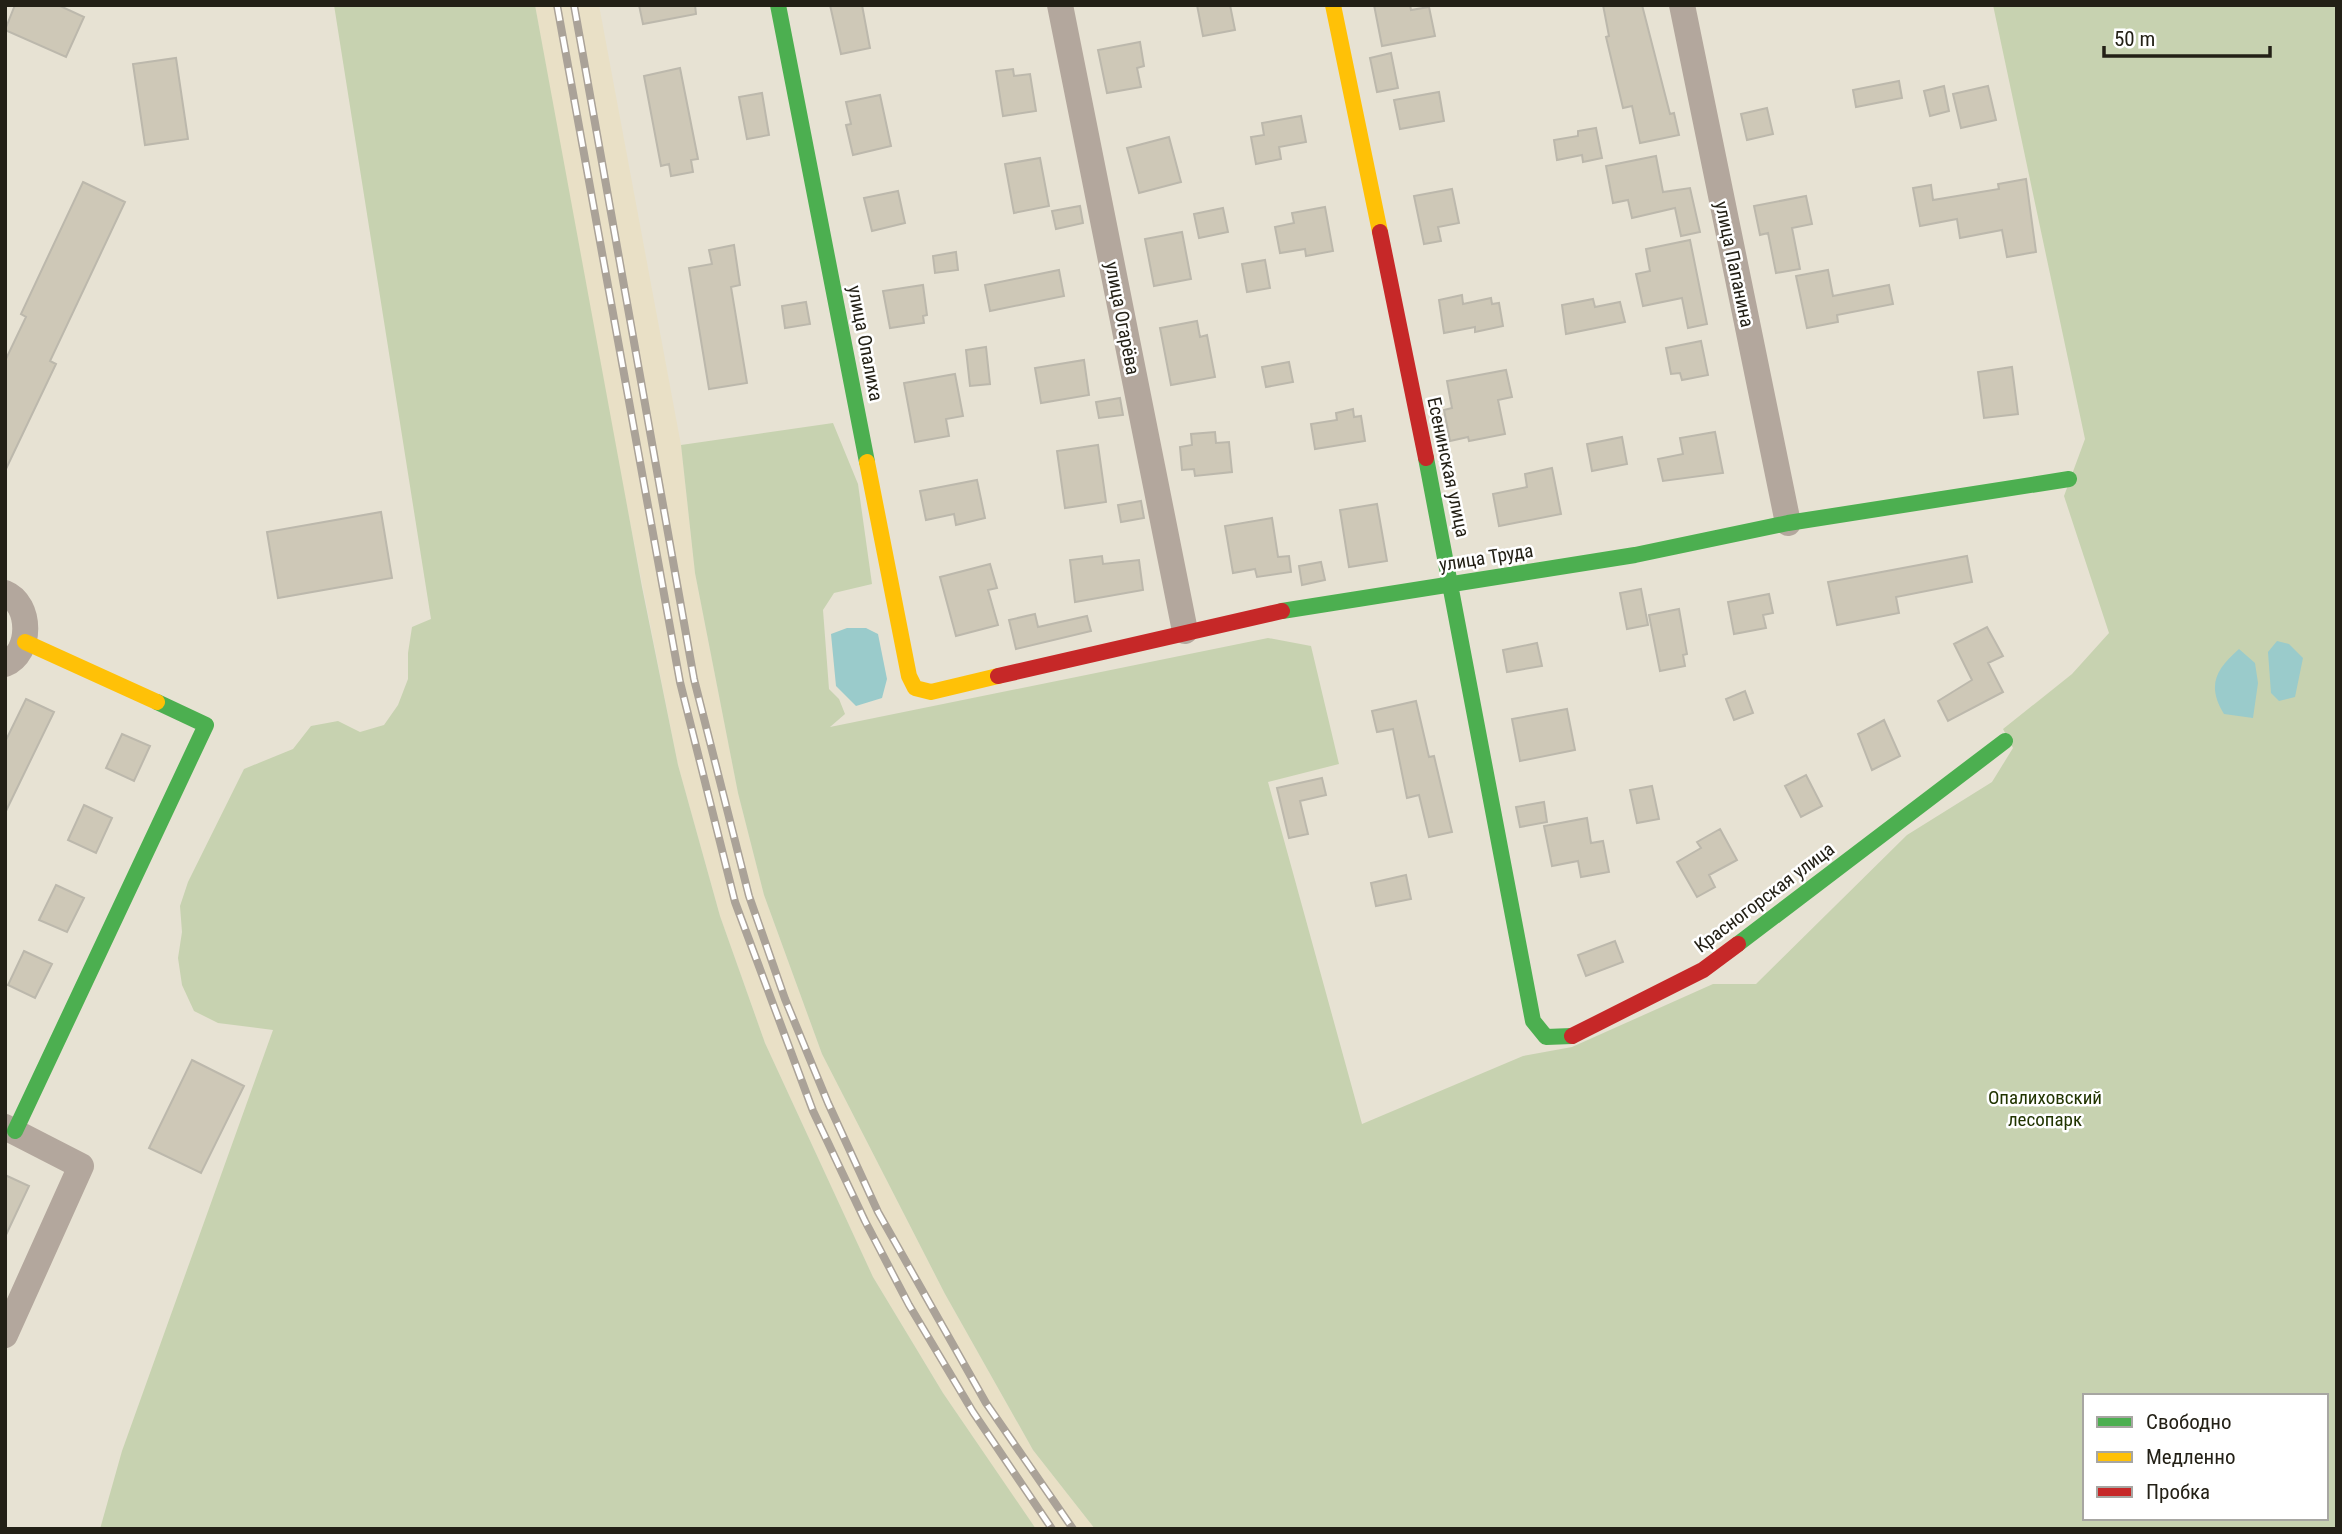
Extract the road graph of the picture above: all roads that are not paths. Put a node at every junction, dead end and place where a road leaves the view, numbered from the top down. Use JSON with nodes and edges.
{"nodes":[{"id":1,"x":778,"y":5,"type":"edge"},
{"id":2,"x":1060,"y":5,"type":"edge"},
{"id":3,"x":1333,"y":5,"type":"edge"},
{"id":4,"x":1682,"y":5,"type":"edge"},
{"id":5,"x":2069,"y":479,"type":"dead end"},
{"id":6,"x":1788,"y":523,"type":"junction"},
{"id":7,"x":1452,"y":584,"type":"junction"},
{"id":8,"x":5,"y":593,"type":"edge"},
{"id":9,"x":1185,"y":631,"type":"junction"},
{"id":10,"x":25,"y":642,"type":"junction"},
{"id":11,"x":5,"y":664,"type":"edge"},
{"id":12,"x":915,"y":688,"type":"joint"},
{"id":13,"x":2005,"y":741,"type":"dead end"},
{"id":14,"x":1533,"y":1021,"type":"joint"},
{"id":15,"x":10,"y":1129,"type":"edge"},
{"id":16,"x":5,"y":1335,"type":"edge"}],
"edges":[{"from":1,"to":12,"type":"street","name":"улица Опалиха"},
{"from":2,"to":9,"type":"street","name":"улица Огарёва"},
{"from":3,"to":7,"type":"street","name":"Есенинская улица"},
{"from":4,"to":6,"type":"street","name":"улица Папанина"},
{"from":5,"to":6,"type":"street","name":"улица Труда"},
{"from":6,"to":7,"type":"street","name":"улица Труда"},
{"from":7,"to":9,"type":"street","name":"улица Труда"},
{"from":7,"to":14,"type":"street","name":"Есенинская улица"},
{"from":8,"to":10,"type":"street"},
{"from":9,"to":12,"type":"street","name":"улица Труда"},
{"from":10,"to":11,"type":"street"},
{"from":10,"to":15,"type":"street"},
{"from":13,"to":14,"type":"street","name":"Красногорская улица"},
{"from":15,"to":16,"type":"street"}]}
